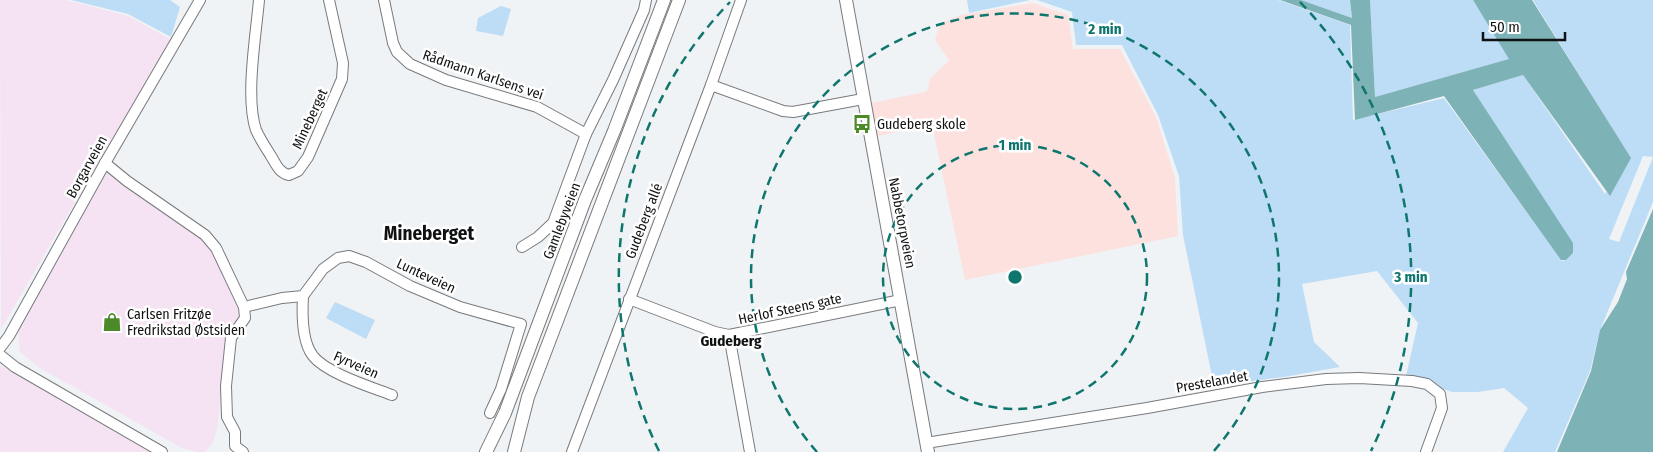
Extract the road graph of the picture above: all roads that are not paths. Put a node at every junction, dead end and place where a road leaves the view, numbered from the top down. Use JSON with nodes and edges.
{"nodes":[{"id":1,"x":200,"y":0,"type":"edge"},
{"id":2,"x":260,"y":0,"type":"edge"},
{"id":3,"x":329,"y":0,"type":"edge"},
{"id":4,"x":384,"y":0,"type":"edge"},
{"id":5,"x":646,"y":0,"type":"edge"},
{"id":6,"x":664,"y":0,"type":"edge"},
{"id":7,"x":679,"y":0,"type":"edge"},
{"id":8,"x":741,"y":0,"type":"edge"},
{"id":9,"x":846,"y":0,"type":"edge"},
{"id":10,"x":711,"y":85,"type":"junction"},
{"id":11,"x":864,"y":99,"type":"junction"},
{"id":12,"x":586,"y":134,"type":"junction"},
{"id":13,"x":105,"y":163,"type":"junction"},
{"id":14,"x":522,"y":247,"type":"dead end"},
{"id":15,"x":303,"y":296,"type":"junction"},
{"id":16,"x":629,"y":299,"type":"junction"},
{"id":17,"x":901,"y":300,"type":"junction"},
{"id":18,"x":244,"y":307,"type":"junction"},
{"id":19,"x":729,"y":335,"type":"junction"},
{"id":20,"x":0,"y":348,"type":"edge"},
{"id":21,"x":0,"y":354,"type":"edge"},
{"id":22,"x":392,"y":396,"type":"dead end"},
{"id":23,"x":490,"y":413,"type":"dead end"},
{"id":24,"x":927,"y":447,"type":"edge"},
{"id":25,"x":162,"y":452,"type":"edge"},
{"id":26,"x":243,"y":452,"type":"edge"},
{"id":27,"x":486,"y":452,"type":"edge"},
{"id":28,"x":514,"y":452,"type":"edge"},
{"id":29,"x":572,"y":452,"type":"edge"},
{"id":30,"x":750,"y":452,"type":"edge"},
{"id":31,"x":1426,"y":452,"type":"edge"}],
"edges":[{"from":1,"to":13,"type":"street","name":"Borgarveien"},
{"from":2,"to":3,"type":"street","name":"Mineberget"},
{"from":4,"to":12,"type":"street","name":"Rådmann Karlsens vei"},
{"from":5,"to":12,"type":"street"},
{"from":6,"to":27,"type":"street","name":"Gamlebyveien"},
{"from":7,"to":28,"type":"street"},
{"from":8,"to":10,"type":"street","name":"Gudeberg allé"},
{"from":9,"to":11,"type":"street","name":"Nabbetorpveien"},
{"from":10,"to":11,"type":"street"},
{"from":10,"to":16,"type":"street","name":"Gudeberg allé"},
{"from":11,"to":17,"type":"street","name":"Nabbetorpveien"},
{"from":12,"to":14,"type":"street"},
{"from":13,"to":18,"type":"street"},
{"from":13,"to":20,"type":"street","name":"Borgarveien"},
{"from":15,"to":18,"type":"street"},
{"from":15,"to":22,"type":"street","name":"Fyrveien"},
{"from":15,"to":23,"type":"street","name":"Lunteveien"},
{"from":16,"to":19,"type":"street","name":"Herlof Steens gate"},
{"from":16,"to":29,"type":"street","name":"Gudeberg allé"},
{"from":17,"to":19,"type":"street","name":"Herlof Steens gate"},
{"from":17,"to":24,"type":"street","name":"Nabbetorpveien"},
{"from":18,"to":26,"type":"street"},
{"from":19,"to":30,"type":"street"},
{"from":21,"to":25,"type":"street"},
{"from":24,"to":31,"type":"street","name":"Prestelandet"}]}
